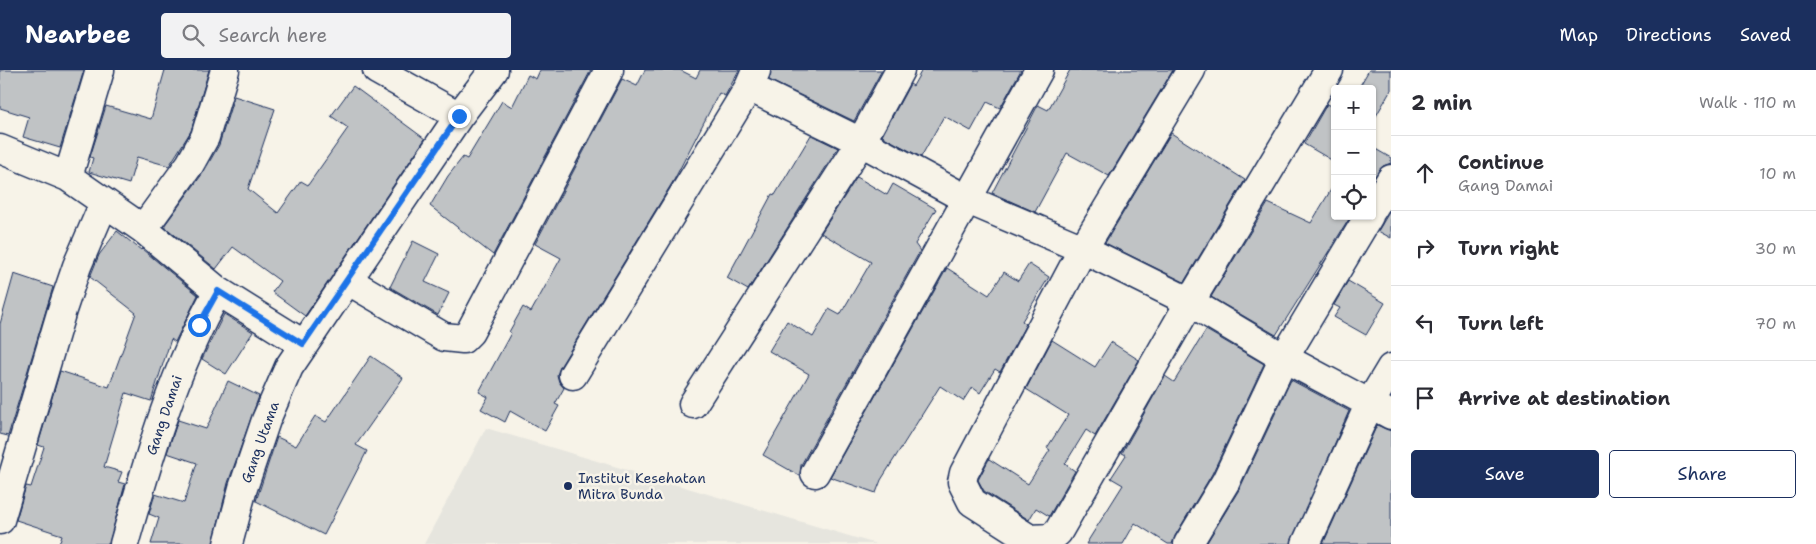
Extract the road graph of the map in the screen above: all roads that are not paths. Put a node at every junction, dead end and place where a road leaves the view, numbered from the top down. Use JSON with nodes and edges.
{"nodes":[{"id":1,"x":100,"y":70,"type":"edge"},
{"id":2,"x":225,"y":70,"type":"edge"},
{"id":3,"x":377,"y":70,"type":"edge"},
{"id":4,"x":494,"y":70,"type":"edge"},
{"id":5,"x":609,"y":70,"type":"edge"},
{"id":6,"x":900,"y":70,"type":"edge"},
{"id":7,"x":1039,"y":70,"type":"edge"},
{"id":8,"x":1191,"y":70,"type":"edge"},
{"id":9,"x":1328,"y":70,"type":"edge"},
{"id":10,"x":753,"y":79,"type":"edge"},
{"id":11,"x":459,"y":116,"type":"junction"},
{"id":12,"x":861,"y":142,"type":"junction"},
{"id":13,"x":0,"y":149,"type":"edge"},
{"id":14,"x":68,"y":177,"type":"junction"},
{"id":15,"x":1391,"y":179,"type":"edge"},
{"id":16,"x":968,"y":200,"type":"junction"},
{"id":17,"x":104,"y":203,"type":"junction"},
{"id":18,"x":1376,"y":203,"type":"edge"},
{"id":19,"x":1367,"y":220,"type":"edge"},
{"id":20,"x":143,"y":229,"type":"junction"},
{"id":21,"x":1084,"y":249,"type":"junction"},
{"id":22,"x":347,"y":280,"type":"junction"},
{"id":23,"x":218,"y":291,"type":"junction"},
{"id":24,"x":1190,"y":302,"type":"junction"},
{"id":25,"x":303,"y":344,"type":"junction"},
{"id":26,"x":1284,"y":358,"type":"junction"},
{"id":27,"x":1391,"y":368,"type":"edge"},
{"id":28,"x":573,"y":375,"type":"dead end"},
{"id":29,"x":693,"y":404,"type":"dead end"},
{"id":30,"x":1380,"y":409,"type":"edge"},
{"id":31,"x":816,"y":473,"type":"dead end"},
{"id":32,"x":0,"y":520,"type":"edge"},
{"id":33,"x":124,"y":544,"type":"edge"},
{"id":34,"x":228,"y":544,"type":"edge"},
{"id":35,"x":1188,"y":544,"type":"edge"},
{"id":36,"x":1306,"y":544,"type":"edge"}],
"edges":[{"from":1,"to":14,"type":"street"},
{"from":2,"to":20,"type":"street"},
{"from":3,"to":11,"type":"street"},
{"from":4,"to":11,"type":"street","name":"Gang Utama"},
{"from":5,"to":22,"type":"street"},
{"from":6,"to":12,"type":"street"},
{"from":7,"to":16,"type":"street"},
{"from":8,"to":21,"type":"street"},
{"from":9,"to":24,"type":"street"},
{"from":10,"to":12,"type":"street"},
{"from":10,"to":28,"type":"street"},
{"from":11,"to":22,"type":"street","name":"Gang Utama"},
{"from":12,"to":16,"type":"street"},
{"from":12,"to":29,"type":"street"},
{"from":13,"to":14,"type":"street"},
{"from":14,"to":17,"type":"street"},
{"from":15,"to":18,"type":"street"},
{"from":16,"to":21,"type":"street"},
{"from":16,"to":31,"type":"street"},
{"from":17,"to":20,"type":"street"},
{"from":17,"to":32,"type":"street"},
{"from":19,"to":26,"type":"street"},
{"from":20,"to":23,"type":"street"},
{"from":21,"to":24,"type":"street"},
{"from":21,"to":24,"type":"street"},
{"from":22,"to":25,"type":"street","name":"Gang Utama"},
{"from":23,"to":25,"type":"street"},
{"from":23,"to":33,"type":"street","name":"Gang Damai"},
{"from":24,"to":26,"type":"street"},
{"from":25,"to":34,"type":"street","name":"Gang Utama"},
{"from":26,"to":30,"type":"street"},
{"from":26,"to":35,"type":"street"},
{"from":27,"to":30,"type":"street"},
{"from":30,"to":36,"type":"street"}]}
